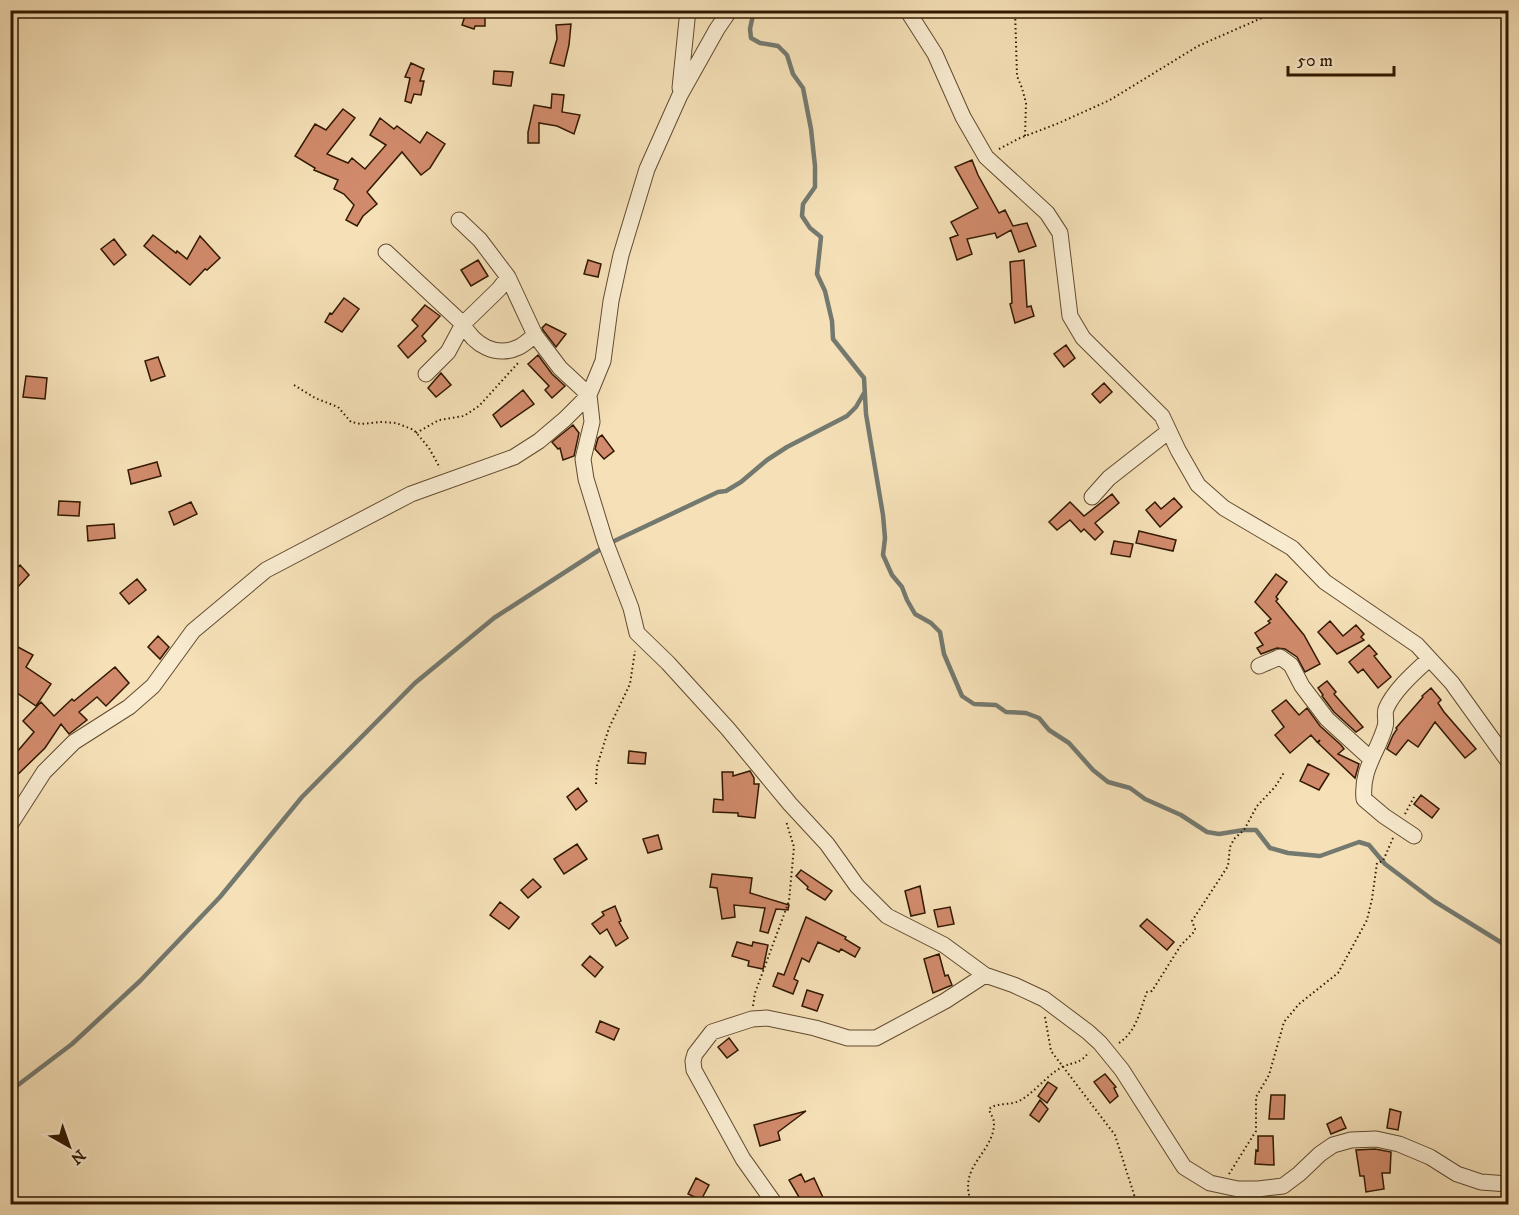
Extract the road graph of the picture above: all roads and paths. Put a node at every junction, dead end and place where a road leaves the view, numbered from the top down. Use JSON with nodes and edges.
{"nodes":[{"id":1,"x":688,"y":10,"type":"edge"},
{"id":2,"x":730,"y":10,"type":"edge"},
{"id":3,"x":907,"y":10,"type":"edge"},
{"id":4,"x":1015,"y":10,"type":"edge"},
{"id":5,"x":1280,"y":10,"type":"edge"},
{"id":6,"x":680,"y":95,"type":"junction"},
{"id":7,"x":1025,"y":136,"type":"junction"},
{"id":8,"x":986,"y":157,"type":"junction"},
{"id":9,"x":459,"y":219,"type":"dead end"},
{"id":10,"x":386,"y":252,"type":"dead end"},
{"id":11,"x":508,"y":277,"type":"junction"},
{"id":12,"x":463,"y":324,"type":"junction"},
{"id":13,"x":537,"y":338,"type":"junction"},
{"id":14,"x":426,"y":374,"type":"dead end"},
{"id":15,"x":294,"y":385,"type":"dead end"},
{"id":16,"x":589,"y":395,"type":"junction"},
{"id":17,"x":1169,"y":431,"type":"junction"},
{"id":18,"x":416,"y":433,"type":"junction"},
{"id":19,"x":448,"y":481,"type":"junction"},
{"id":20,"x":1092,"y":497,"type":"dead end"},
{"id":21,"x":637,"y":633,"type":"junction"},
{"id":22,"x":1429,"y":658,"type":"junction"},
{"id":23,"x":1259,"y":666,"type":"dead end"},
{"id":24,"x":1371,"y":759,"type":"junction"},
{"id":25,"x":1509,"y":761,"type":"edge"},
{"id":26,"x":1285,"y":771,"type":"dead end"},
{"id":27,"x":596,"y":784,"type":"dead end"},
{"id":28,"x":1414,"y":797,"type":"dead end"},
{"id":29,"x":790,"y":804,"type":"junction"},
{"id":30,"x":10,"y":825,"type":"edge"},
{"id":31,"x":1399,"y":826,"type":"junction"},
{"id":32,"x":1414,"y":836,"type":"dead end"},
{"id":33,"x":985,"y":975,"type":"junction"},
{"id":34,"x":1044,"y":999,"type":"junction"},
{"id":35,"x":752,"y":1018,"type":"junction"},
{"id":36,"x":1100,"y":1043,"type":"junction"},
{"id":37,"x":1064,"y":1066,"type":"junction"},
{"id":38,"x":1509,"y":1184,"type":"edge"},
{"id":39,"x":1220,"y":1186,"type":"junction"},
{"id":40,"x":775,"y":1204,"type":"edge"},
{"id":41,"x":972,"y":1204,"type":"edge"},
{"id":42,"x":1137,"y":1204,"type":"edge"}],
"edges":[{"from":1,"to":6,"type":"street"},
{"from":2,"to":6,"type":"street"},
{"from":3,"to":8,"type":"street"},
{"from":4,"to":7,"type":"path"},
{"from":5,"to":7,"type":"path"},
{"from":6,"to":16,"type":"street"},
{"from":7,"to":8,"type":"path"},
{"from":8,"to":17,"type":"street"},
{"from":9,"to":11,"type":"street"},
{"from":10,"to":12,"type":"street"},
{"from":11,"to":12,"type":"street"},
{"from":11,"to":13,"type":"street"},
{"from":12,"to":13,"type":"street"},
{"from":12,"to":14,"type":"street"},
{"from":13,"to":16,"type":"street"},
{"from":13,"to":18,"type":"path"},
{"from":15,"to":18,"type":"path"},
{"from":16,"to":19,"type":"street"},
{"from":16,"to":21,"type":"street"},
{"from":17,"to":20,"type":"street"},
{"from":17,"to":22,"type":"street"},
{"from":18,"to":19,"type":"path"},
{"from":19,"to":30,"type":"street"},
{"from":21,"to":27,"type":"path"},
{"from":21,"to":29,"type":"street"},
{"from":22,"to":24,"type":"street"},
{"from":22,"to":25,"type":"street"},
{"from":23,"to":24,"type":"street"},
{"from":24,"to":31,"type":"street"},
{"from":26,"to":36,"type":"path"},
{"from":28,"to":31,"type":"path"},
{"from":29,"to":33,"type":"street"},
{"from":29,"to":35,"type":"path"},
{"from":31,"to":32,"type":"street"},
{"from":31,"to":39,"type":"path"},
{"from":33,"to":34,"type":"street"},
{"from":33,"to":35,"type":"street"},
{"from":34,"to":36,"type":"street"},
{"from":34,"to":37,"type":"path"},
{"from":35,"to":40,"type":"street"},
{"from":36,"to":37,"type":"path"},
{"from":36,"to":39,"type":"street"},
{"from":37,"to":41,"type":"path"},
{"from":37,"to":42,"type":"path"},
{"from":38,"to":39,"type":"street"}]}
